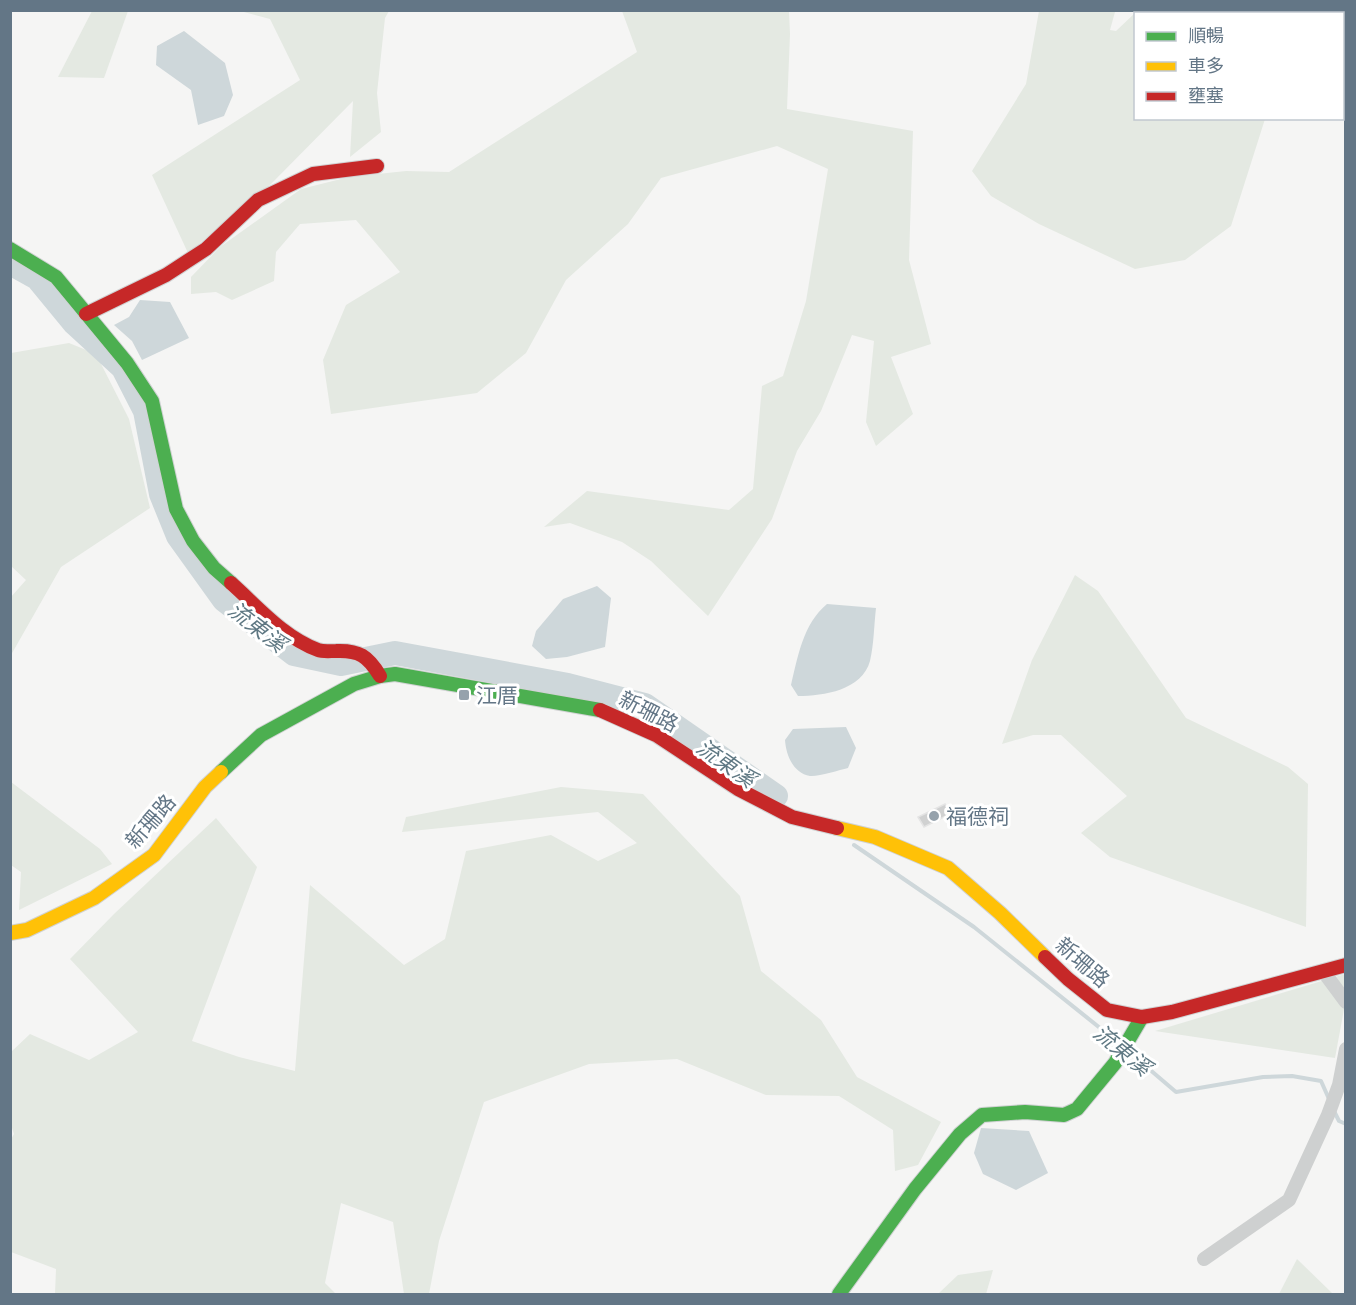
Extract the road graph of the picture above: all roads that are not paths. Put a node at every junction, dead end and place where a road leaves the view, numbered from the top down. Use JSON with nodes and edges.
{"nodes":[{"id":1,"x":377,"y":166,"type":"dead end"},
{"id":2,"x":10,"y":249,"type":"edge"},
{"id":3,"x":86,"y":314,"type":"junction"},
{"id":4,"x":377,"y":671,"type":"junction"},
{"id":5,"x":10,"y":933,"type":"edge"},
{"id":6,"x":1346,"y":965,"type":"edge"},
{"id":7,"x":1323,"y":971,"type":"junction"},
{"id":8,"x":1346,"y":1002,"type":"edge"},
{"id":9,"x":1142,"y":1017,"type":"junction"},
{"id":10,"x":1346,"y":1049,"type":"edge"},
{"id":11,"x":1204,"y":1259,"type":"dead end"},
{"id":12,"x":839,"y":1294,"type":"edge"}],
"edges":[{"from":1,"to":3,"type":"street"},
{"from":2,"to":3,"type":"street"},
{"from":3,"to":4,"type":"street"},
{"from":4,"to":5,"type":"street","name":"新珊路"},
{"from":4,"to":9,"type":"street","name":"新珊路"},
{"from":6,"to":7,"type":"street","name":"新珊路"},
{"from":7,"to":8,"type":"street"},
{"from":7,"to":9,"type":"street","name":"新珊路"},
{"from":9,"to":12,"type":"street"},
{"from":10,"to":11,"type":"street"}]}
